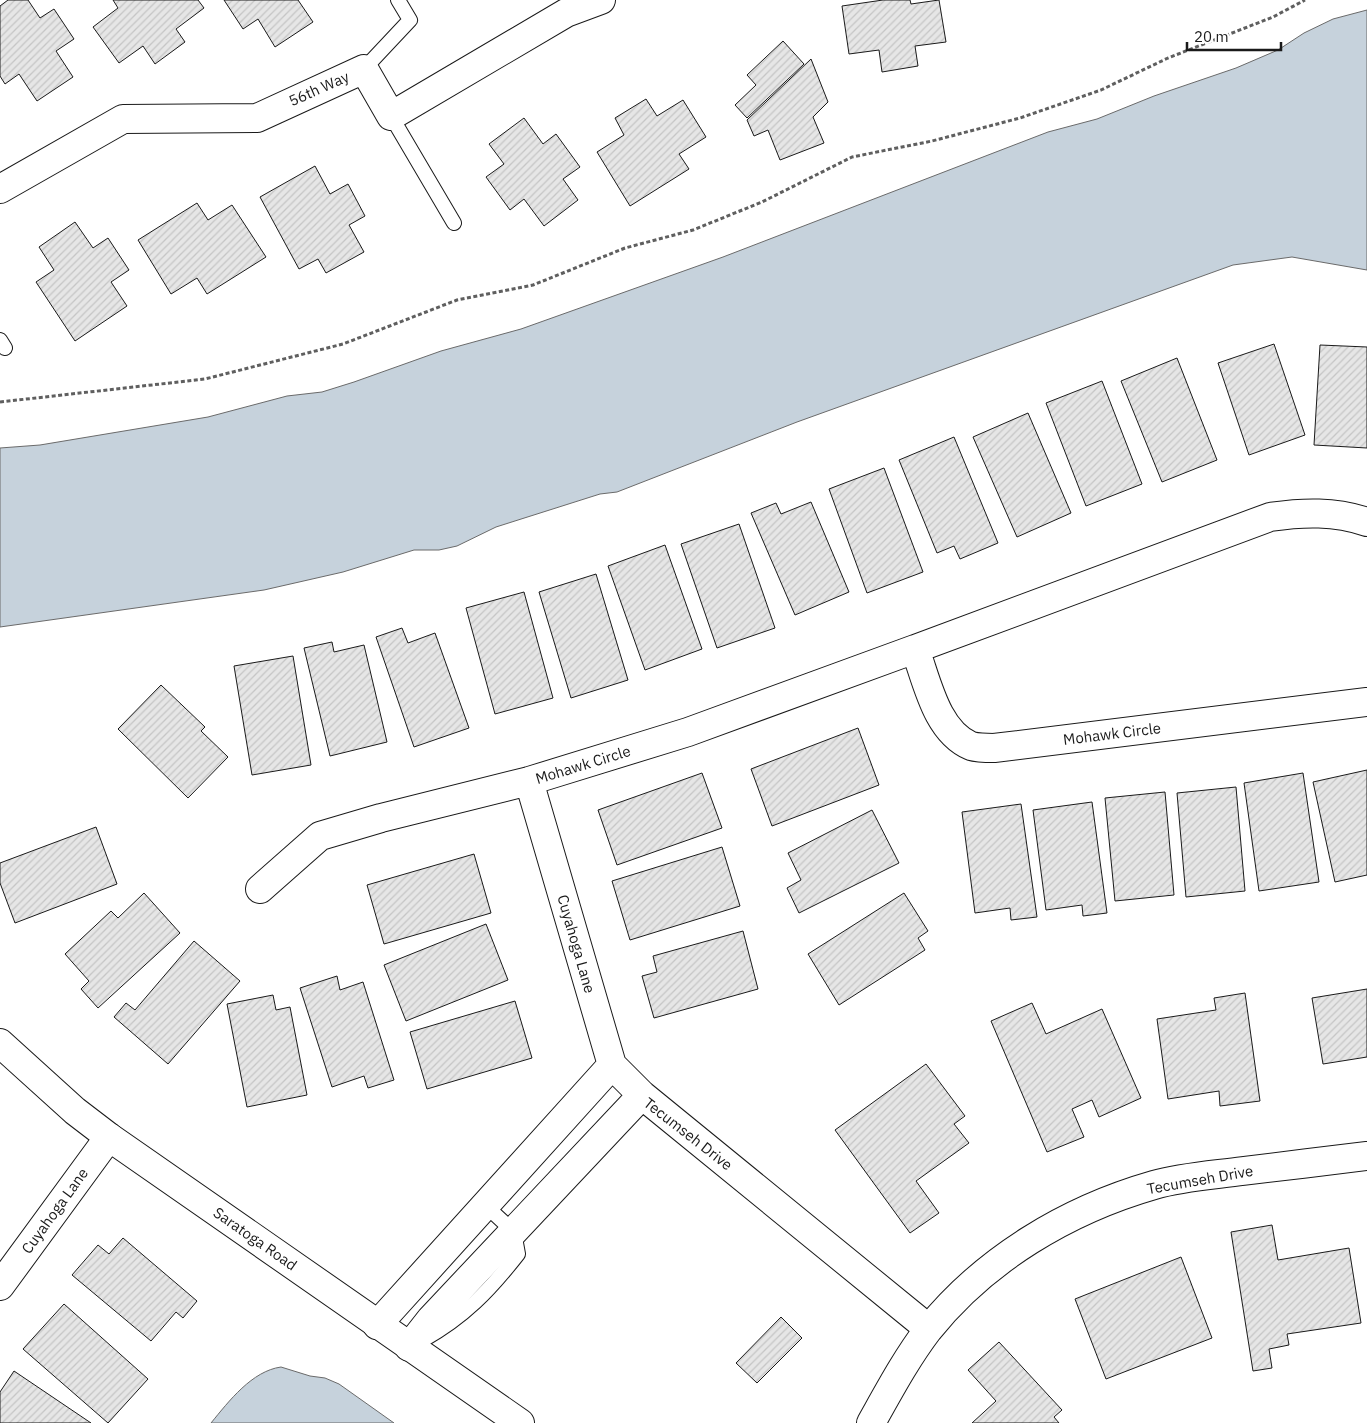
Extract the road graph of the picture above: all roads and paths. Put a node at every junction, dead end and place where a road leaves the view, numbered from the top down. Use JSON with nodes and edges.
{"nodes":[{"id":1,"x":398,"y":0,"type":"edge"},
{"id":2,"x":600,"y":0,"type":"edge"},
{"id":3,"x":1305,"y":0,"type":"edge"},
{"id":4,"x":364,"y":69,"type":"junction"},
{"id":5,"x":392,"y":116,"type":"junction"},
{"id":6,"x":0,"y":189,"type":"edge"},
{"id":7,"x":454,"y":223,"type":"dead end"},
{"id":8,"x":0,"y":402,"type":"edge"},
{"id":9,"x":1367,"y":522,"type":"edge"},
{"id":10,"x":915,"y":648,"type":"junction"},
{"id":11,"x":1367,"y":702,"type":"edge"},
{"id":12,"x":528,"y":781,"type":"junction"},
{"id":13,"x":260,"y":889,"type":"dead end"},
{"id":14,"x":0,"y":1043,"type":"edge"},
{"id":15,"x":612,"y":1065,"type":"junction"},
{"id":16,"x":642,"y":1095,"type":"junction"},
{"id":17,"x":109,"y":1137,"type":"junction"},
{"id":18,"x":1367,"y":1156,"type":"edge"},
{"id":19,"x":485,"y":1205,"type":"junction"},
{"id":20,"x":514,"y":1232,"type":"junction"},
{"id":21,"x":0,"y":1286,"type":"edge"},
{"id":22,"x":377,"y":1325,"type":"junction"},
{"id":23,"x":929,"y":1330,"type":"junction"},
{"id":24,"x":409,"y":1347,"type":"junction"},
{"id":25,"x":520,"y":1423,"type":"edge"},
{"id":26,"x":871,"y":1423,"type":"edge"}],
"edges":[{"from":1,"to":4,"type":"lane"},
{"from":2,"to":5,"type":"street"},
{"from":3,"to":8,"type":"path"},
{"from":4,"to":5,"type":"street","name":"56th Way"},
{"from":4,"to":6,"type":"street","name":"56th Way"},
{"from":5,"to":7,"type":"lane"},
{"from":9,"to":10,"type":"street","name":"Mohawk Circle"},
{"from":10,"to":11,"type":"street","name":"Mohawk Circle"},
{"from":10,"to":12,"type":"street","name":"Mohawk Circle"},
{"from":12,"to":13,"type":"street","name":"Mohawk Circle"},
{"from":12,"to":15,"type":"street","name":"Cuyahoga Lane"},
{"from":14,"to":17,"type":"street","name":"Saratoga Road"},
{"from":15,"to":16,"type":"street","name":"Cuyahoga Lane"},
{"from":15,"to":19,"type":"street"},
{"from":16,"to":20,"type":"street","name":"Tecumseh Drive"},
{"from":16,"to":23,"type":"street","name":"Tecumseh Drive"},
{"from":17,"to":21,"type":"street","name":"Cuyahoga Lane"},
{"from":17,"to":22,"type":"street","name":"Saratoga Road"},
{"from":18,"to":23,"type":"street","name":"Tecumseh Drive"},
{"from":19,"to":20,"type":"lane"},
{"from":19,"to":22,"type":"street"},
{"from":20,"to":24,"type":"street","name":"Tecumseh Drive"},
{"from":22,"to":24,"type":"street","name":"Saratoga Road"},
{"from":23,"to":26,"type":"street","name":"Tecumseh Drive"},
{"from":24,"to":25,"type":"street","name":"Saratoga Road"}]}
